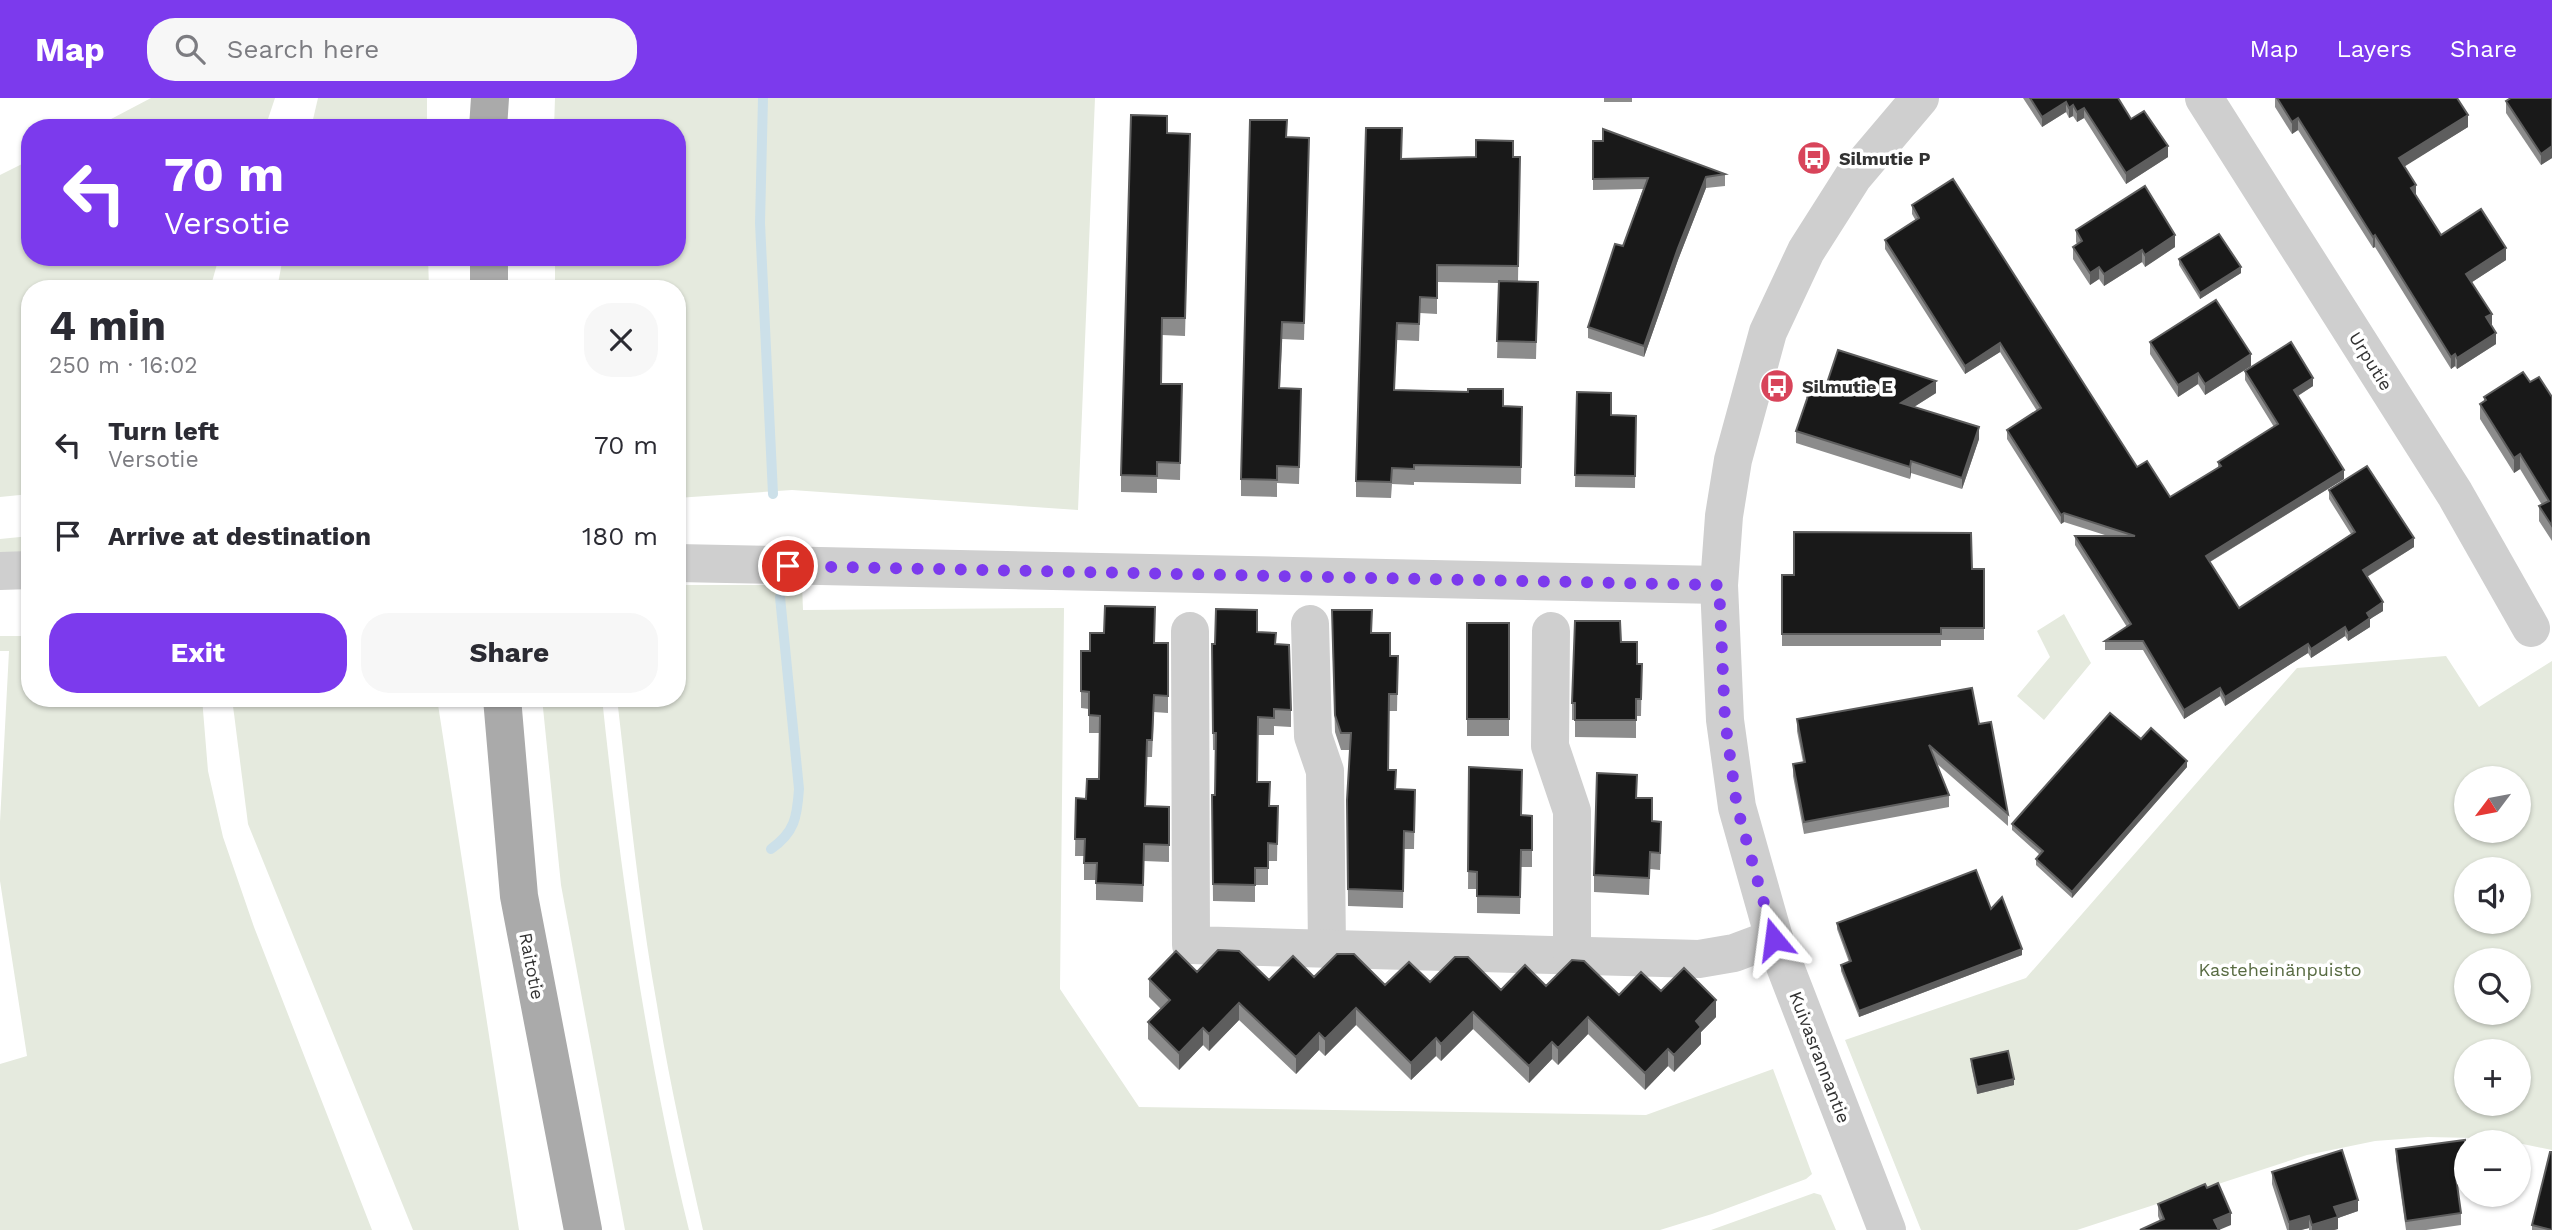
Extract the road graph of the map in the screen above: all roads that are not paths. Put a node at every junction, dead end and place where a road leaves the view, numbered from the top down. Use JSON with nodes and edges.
{"nodes":[{"id":1,"x":490,"y":98,"type":"edge"},
{"id":2,"x":1920,"y":98,"type":"edge"},
{"id":3,"x":2204,"y":98,"type":"edge"},
{"id":4,"x":489,"y":119,"type":"edge"},
{"id":5,"x":686,"y":563,"type":"edge"},
{"id":6,"x":21,"y":570,"type":"edge"},
{"id":7,"x":0,"y":571,"type":"edge"},
{"id":8,"x":1719,"y":585,"type":"junction"},
{"id":9,"x":1310,"y":624,"type":"dead end"},
{"id":10,"x":2531,"y":628,"type":"dead end"},
{"id":11,"x":1190,"y":631,"type":"dead end"},
{"id":12,"x":1551,"y":631,"type":"dead end"},
{"id":13,"x":503,"y":707,"type":"edge"},
{"id":14,"x":1774,"y":939,"type":"junction"},
{"id":15,"x":1327,"y":948,"type":"junction"},
{"id":16,"x":1572,"y":955,"type":"junction"},
{"id":17,"x":583,"y":1230,"type":"edge"},
{"id":18,"x":1887,"y":1230,"type":"edge"}],
"edges":[{"from":1,"to":4,"type":"main road"},
{"from":2,"to":8,"type":"street","name":"Kuivasrannantie"},
{"from":3,"to":10,"type":"street","name":"Urputie"},
{"from":5,"to":8,"type":"street"},
{"from":6,"to":7,"type":"street"},
{"from":8,"to":14,"type":"street","name":"Kuivasrannantie"},
{"from":9,"to":15,"type":"street"},
{"from":11,"to":15,"type":"street"},
{"from":12,"to":16,"type":"street"},
{"from":13,"to":17,"type":"main road","name":"Raitotie"},
{"from":14,"to":16,"type":"street"},
{"from":14,"to":18,"type":"street","name":"Kuivasrannantie"},
{"from":15,"to":16,"type":"street"}]}
